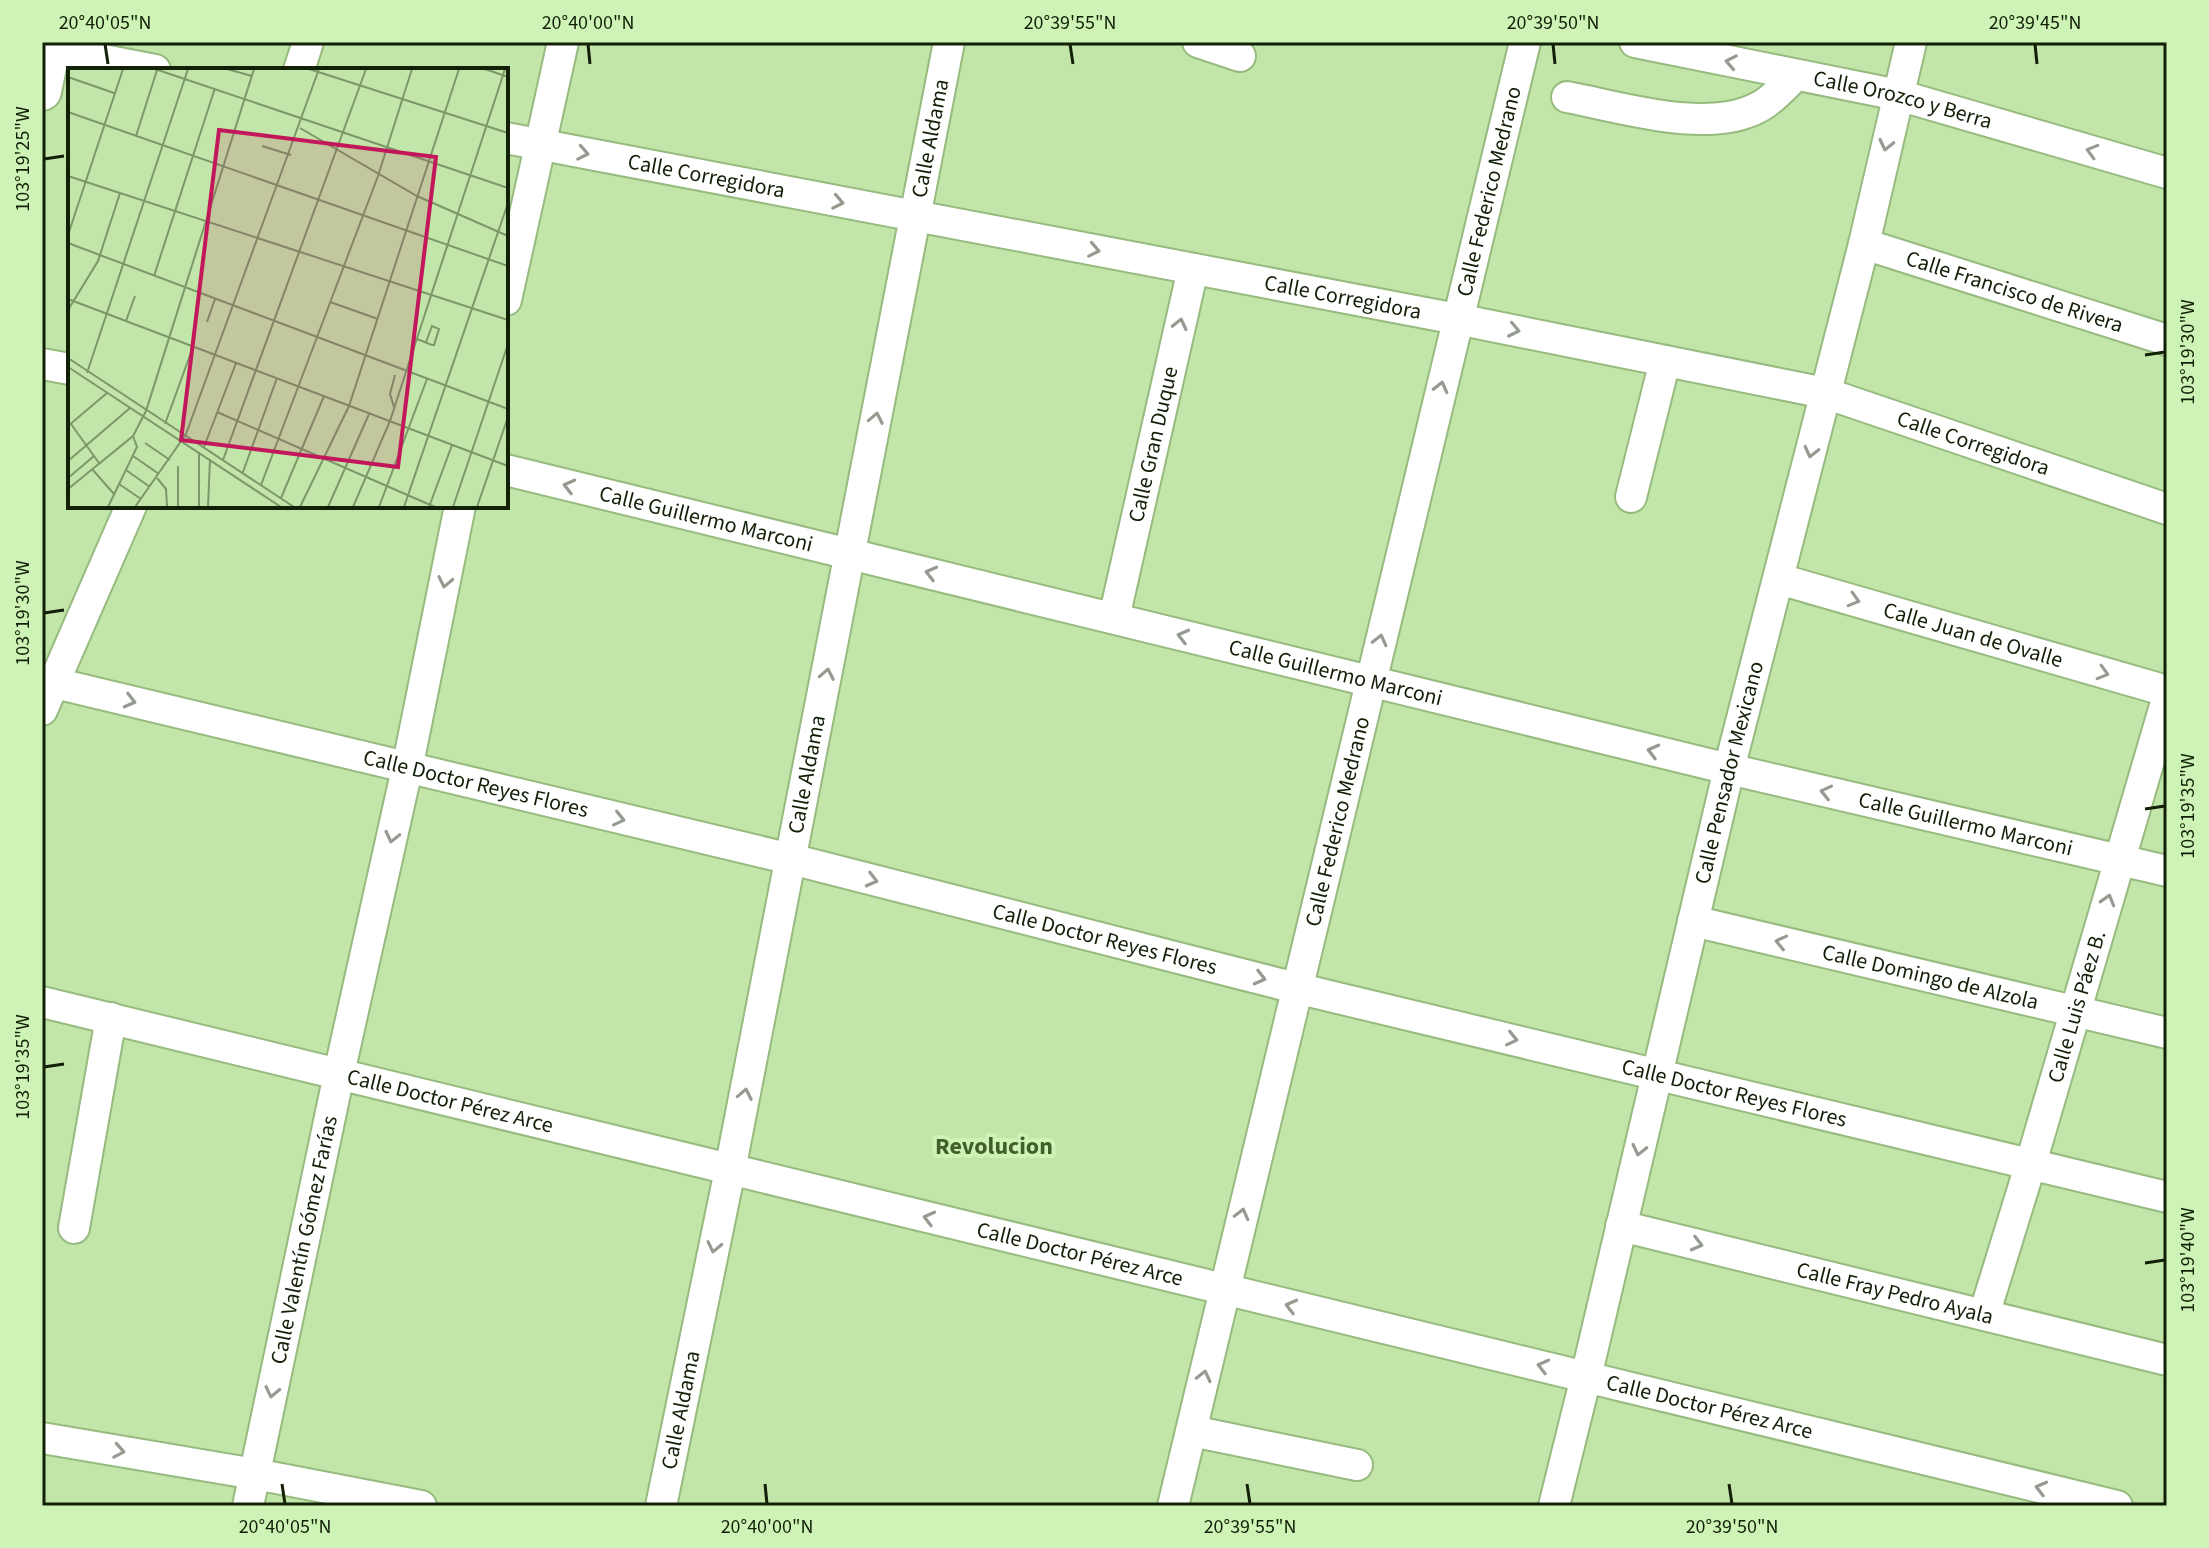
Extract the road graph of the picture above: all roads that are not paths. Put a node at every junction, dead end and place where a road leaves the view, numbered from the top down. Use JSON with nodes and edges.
{"nodes":[{"id":1,"x":308,"y":42,"type":"edge"},
{"id":2,"x":563,"y":42,"type":"edge"},
{"id":3,"x":949,"y":42,"type":"edge"},
{"id":4,"x":1198,"y":42,"type":"edge"},
{"id":5,"x":1525,"y":42,"type":"edge"},
{"id":6,"x":1635,"y":42,"type":"edge"},
{"id":7,"x":1911,"y":42,"type":"edge"},
{"id":8,"x":48,"y":47,"type":"edge"},
{"id":9,"x":1240,"y":56,"type":"dead end"},
{"id":10,"x":146,"y":68,"type":"edge"},
{"id":11,"x":300,"y":68,"type":"edge"},
{"id":12,"x":1796,"y":75,"type":"junction"},
{"id":13,"x":42,"y":91,"type":"edge"},
{"id":14,"x":1898,"y":95,"type":"junction"},
{"id":15,"x":1567,"y":97,"type":"dead end"},
{"id":16,"x":508,"y":138,"type":"edge"},
{"id":17,"x":541,"y":145,"type":"junction"},
{"id":18,"x":2167,"y":173,"type":"edge"},
{"id":19,"x":914,"y":216,"type":"junction"},
{"id":20,"x":1864,"y":244,"type":"junction"},
{"id":21,"x":1193,"y":269,"type":"junction"},
{"id":22,"x":508,"y":291,"type":"edge"},
{"id":23,"x":1457,"y":319,"type":"junction"},
{"id":24,"x":2167,"y":340,"type":"edge"},
{"id":25,"x":1665,"y":361,"type":"junction"},
{"id":26,"x":42,"y":364,"type":"edge"},
{"id":27,"x":68,"y":369,"type":"edge"},
{"id":28,"x":1825,"y":393,"type":"junction"},
{"id":29,"x":508,"y":470,"type":"edge"},
{"id":30,"x":1631,"y":497,"type":"dead end"},
{"id":31,"x":130,"y":508,"type":"edge"},
{"id":32,"x":460,"y":508,"type":"edge"},
{"id":33,"x":2167,"y":509,"type":"edge"},
{"id":34,"x":851,"y":554,"type":"junction"},
{"id":35,"x":1779,"y":579,"type":"junction"},
{"id":36,"x":1114,"y":618,"type":"junction"},
{"id":37,"x":1370,"y":681,"type":"junction"},
{"id":38,"x":46,"y":691,"type":"edge"},
{"id":39,"x":2167,"y":691,"type":"edge"},
{"id":40,"x":2167,"y":699,"type":"edge"},
{"id":41,"x":407,"y":769,"type":"junction"},
{"id":42,"x":1729,"y":769,"type":"junction"},
{"id":43,"x":791,"y":859,"type":"junction"},
{"id":44,"x":2120,"y":860,"type":"junction"},
{"id":45,"x":2167,"y":871,"type":"edge"},
{"id":46,"x":1693,"y":921,"type":"junction"},
{"id":47,"x":1296,"y":988,"type":"junction"},
{"id":48,"x":42,"y":1002,"type":"edge"},
{"id":49,"x":2075,"y":1012,"type":"junction"},
{"id":50,"x":111,"y":1018,"type":"junction"},
{"id":51,"x":2167,"y":1033,"type":"edge"},
{"id":52,"x":339,"y":1073,"type":"junction"},
{"id":53,"x":1657,"y":1074,"type":"junction"},
{"id":54,"x":2031,"y":1163,"type":"junction"},
{"id":55,"x":730,"y":1170,"type":"junction"},
{"id":56,"x":2167,"y":1197,"type":"edge"},
{"id":57,"x":1621,"y":1226,"type":"junction"},
{"id":58,"x":74,"y":1228,"type":"dead end"},
{"id":59,"x":1224,"y":1289,"type":"junction"},
{"id":60,"x":1984,"y":1315,"type":"junction"},
{"id":61,"x":2167,"y":1360,"type":"edge"},
{"id":62,"x":1586,"y":1377,"type":"junction"},
{"id":63,"x":1192,"y":1431,"type":"junction"},
{"id":64,"x":42,"y":1438,"type":"edge"},
{"id":65,"x":1357,"y":1465,"type":"dead end"},
{"id":66,"x":255,"y":1474,"type":"junction"},
{"id":67,"x":248,"y":1506,"type":"edge"},
{"id":68,"x":421,"y":1506,"type":"edge"},
{"id":69,"x":661,"y":1506,"type":"edge"},
{"id":70,"x":1173,"y":1506,"type":"edge"},
{"id":71,"x":1554,"y":1506,"type":"edge"},
{"id":72,"x":2117,"y":1506,"type":"edge"}],
"edges":[{"from":1,"to":11,"type":"street"},
{"from":2,"to":17,"type":"street"},
{"from":3,"to":19,"type":"street","name":"Calle Aldama"},
{"from":4,"to":9,"type":"street"},
{"from":5,"to":23,"type":"street","name":"Calle Federico Medrano"},
{"from":12,"to":6,"type":"street","name":"Calle Orozco y Berra","one_way":true},
{"from":7,"to":14,"type":"street","name":"Calle Pensador Mexicano"},
{"from":8,"to":10,"type":"street"},
{"from":8,"to":13,"type":"main road"},
{"from":12,"to":14,"type":"street","name":"Calle Orozco y Berra"},
{"from":12,"to":15,"type":"street"},
{"from":18,"to":14,"type":"street","name":"Calle Orozco y Berra","one_way":true},
{"from":14,"to":20,"type":"street","name":"Calle Pensador Mexicano","one_way":true},
{"from":16,"to":17,"type":"street","name":"Calle Corregidora"},
{"from":17,"to":19,"type":"street","name":"Calle Corregidora","one_way":true},
{"from":17,"to":22,"type":"street"},
{"from":19,"to":21,"type":"street","name":"Calle Corregidora","one_way":true},
{"from":34,"to":19,"type":"street","name":"Calle Aldama","one_way":true},
{"from":20,"to":24,"type":"street","name":"Calle Francisco de Rivera"},
{"from":20,"to":28,"type":"street","name":"Calle Pensador Mexicano"},
{"from":21,"to":23,"type":"street","name":"Calle Corregidora"},
{"from":36,"to":21,"type":"street","name":"Calle Gran Duque","one_way":true},
{"from":23,"to":25,"type":"street","name":"Calle Corregidora","one_way":true},
{"from":37,"to":23,"type":"street","name":"Calle Federico Medrano","one_way":true},
{"from":25,"to":28,"type":"street","name":"Calle Corregidora"},
{"from":25,"to":30,"type":"street"},
{"from":26,"to":27,"type":"street"},
{"from":28,"to":33,"type":"street","name":"Calle Corregidora"},
{"from":28,"to":35,"type":"street","name":"Calle Pensador Mexicano","one_way":true},
{"from":34,"to":29,"type":"street","name":"Calle Guillermo Marconi","one_way":true},
{"from":31,"to":38,"type":"street"},
{"from":32,"to":41,"type":"street","name":"Calle Valentín Gómez Farías","one_way":true},
{"from":36,"to":34,"type":"street","name":"Calle Guillermo Marconi","one_way":true},
{"from":43,"to":34,"type":"street","name":"Calle Aldama","one_way":true},
{"from":35,"to":39,"type":"street","name":"Calle Juan de Ovalle","one_way":true},
{"from":35,"to":42,"type":"street","name":"Calle Pensador Mexicano"},
{"from":37,"to":36,"type":"street","name":"Calle Guillermo Marconi","one_way":true},
{"from":42,"to":37,"type":"street","name":"Calle Guillermo Marconi","one_way":true},
{"from":37,"to":47,"type":"street","name":"Calle Federico Medrano"},
{"from":38,"to":41,"type":"street","name":"Calle Doctor Reyes Flores","one_way":true},
{"from":40,"to":44,"type":"street","name":"Calle Luis Páez B."},
{"from":41,"to":43,"type":"street","name":"Calle Doctor Reyes Flores","one_way":true},
{"from":41,"to":52,"type":"street","name":"Calle Valentín Gómez Farías","one_way":true},
{"from":44,"to":42,"type":"street","name":"Calle Guillermo Marconi","one_way":true},
{"from":42,"to":46,"type":"street","name":"Calle Pensador Mexicano"},
{"from":43,"to":47,"type":"street","name":"Calle Doctor Reyes Flores","one_way":true},
{"from":55,"to":43,"type":"street","name":"Calle Aldama","one_way":true},
{"from":44,"to":45,"type":"street","name":"Calle Guillermo Marconi"},
{"from":49,"to":44,"type":"street","name":"Calle Luis Páez B.","one_way":true},
{"from":49,"to":46,"type":"street","name":"Calle Domingo de Alzola","one_way":true},
{"from":46,"to":53,"type":"street","name":"Calle Pensador Mexicano"},
{"from":47,"to":53,"type":"street","name":"Calle Doctor Reyes Flores","one_way":true},
{"from":59,"to":47,"type":"street","name":"Calle Federico Medrano","one_way":true},
{"from":48,"to":50,"type":"street","name":"Calle Doctor Pérez Arce"},
{"from":49,"to":51,"type":"street","name":"Calle Domingo de Alzola"},
{"from":49,"to":54,"type":"street","name":"Calle Luis Páez B."},
{"from":50,"to":52,"type":"street","name":"Calle Doctor Pérez Arce"},
{"from":50,"to":58,"type":"street"},
{"from":52,"to":55,"type":"street","name":"Calle Doctor Pérez Arce"},
{"from":52,"to":66,"type":"street","name":"Calle Valentín Gómez Farías","one_way":true},
{"from":53,"to":54,"type":"street","name":"Calle Doctor Reyes Flores"},
{"from":53,"to":57,"type":"street","name":"Calle Pensador Mexicano","one_way":true},
{"from":54,"to":56,"type":"street","name":"Calle Doctor Reyes Flores"},
{"from":54,"to":60,"type":"street","name":"Calle Luis Páez B."},
{"from":59,"to":55,"type":"street","name":"Calle Doctor Pérez Arce","one_way":true},
{"from":55,"to":69,"type":"street","name":"Calle Aldama","one_way":true},
{"from":57,"to":60,"type":"street","name":"Calle Fray Pedro Ayala","one_way":true},
{"from":57,"to":62,"type":"street","name":"Calle Pensador Mexicano"},
{"from":62,"to":59,"type":"street","name":"Calle Doctor Pérez Arce","one_way":true},
{"from":63,"to":59,"type":"street","name":"Calle Federico Medrano","one_way":true},
{"from":60,"to":61,"type":"street","name":"Calle Fray Pedro Ayala"},
{"from":62,"to":71,"type":"street","name":"Calle Pensador Mexicano"},
{"from":72,"to":62,"type":"street","name":"Calle Doctor Pérez Arce","one_way":true},
{"from":63,"to":65,"type":"street"},
{"from":63,"to":70,"type":"street","name":"Calle Federico Medrano"},
{"from":64,"to":66,"type":"street","one_way":true},
{"from":66,"to":67,"type":"street","name":"Calle Valentín Gómez Farías"},
{"from":66,"to":68,"type":"street"}]}
